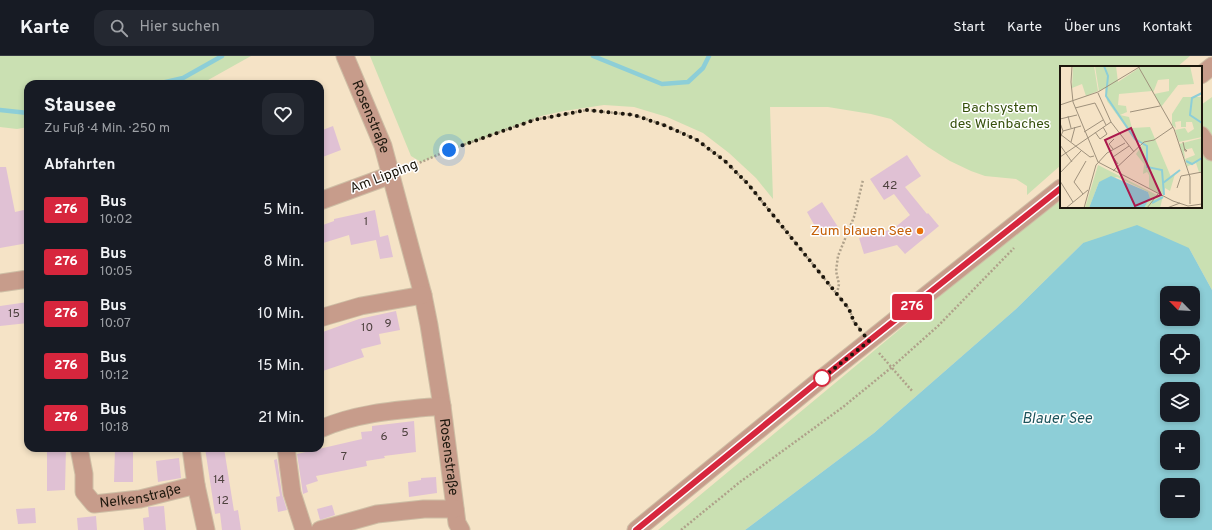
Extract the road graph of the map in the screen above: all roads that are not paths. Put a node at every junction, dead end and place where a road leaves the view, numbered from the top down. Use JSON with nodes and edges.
{"nodes":[{"id":1,"x":345,"y":56,"type":"edge"},
{"id":2,"x":1212,"y":66,"type":"edge"},
{"id":3,"x":1202,"y":74,"type":"edge"},
{"id":4,"x":1202,"y":137,"type":"edge"},
{"id":5,"x":1212,"y":152,"type":"edge"},
{"id":6,"x":391,"y":176,"type":"junction"},
{"id":7,"x":1060,"y":189,"type":"edge"},
{"id":8,"x":324,"y":200,"type":"edge"},
{"id":9,"x":24,"y":280,"type":"edge"},
{"id":10,"x":0,"y":283,"type":"edge"},
{"id":11,"x":423,"y":295,"type":"junction"},
{"id":12,"x":324,"y":317,"type":"edge"},
{"id":13,"x":442,"y":406,"type":"junction"},
{"id":14,"x":324,"y":428,"type":"edge"},
{"id":15,"x":79,"y":452,"type":"edge"},
{"id":16,"x":192,"y":452,"type":"edge"},
{"id":17,"x":287,"y":452,"type":"edge"},
{"id":18,"x":196,"y":485,"type":"junction"},
{"id":19,"x":455,"y":509,"type":"junction"},
{"id":20,"x":206,"y":530,"type":"edge"},
{"id":21,"x":304,"y":530,"type":"edge"},
{"id":22,"x":320,"y":530,"type":"edge"},
{"id":23,"x":461,"y":530,"type":"edge"},
{"id":24,"x":636,"y":530,"type":"edge"}],
"edges":[{"from":1,"to":6,"type":"street","name":"Rosenstraße"},
{"from":2,"to":3,"type":"street"},
{"from":4,"to":5,"type":"street"},
{"from":6,"to":8,"type":"street","name":"Am Lipping"},
{"from":6,"to":11,"type":"street","name":"Rosenstraße"},
{"from":7,"to":24,"type":"street"},
{"from":9,"to":10,"type":"street"},
{"from":11,"to":12,"type":"street"},
{"from":11,"to":13,"type":"street","name":"Rosenstraße"},
{"from":13,"to":14,"type":"street","name":"Rosenstraße"},
{"from":13,"to":19,"type":"street","name":"Rosenstraße"},
{"from":15,"to":18,"type":"street","name":"Nelkenstraße"},
{"from":16,"to":18,"type":"street","name":"Nelkenstraße"},
{"from":17,"to":21,"type":"street"},
{"from":18,"to":20,"type":"street","name":"Nelkenstraße"},
{"from":19,"to":22,"type":"street","name":"Rosenstraße"},
{"from":19,"to":23,"type":"street","name":"Rosenstraße"}]}
